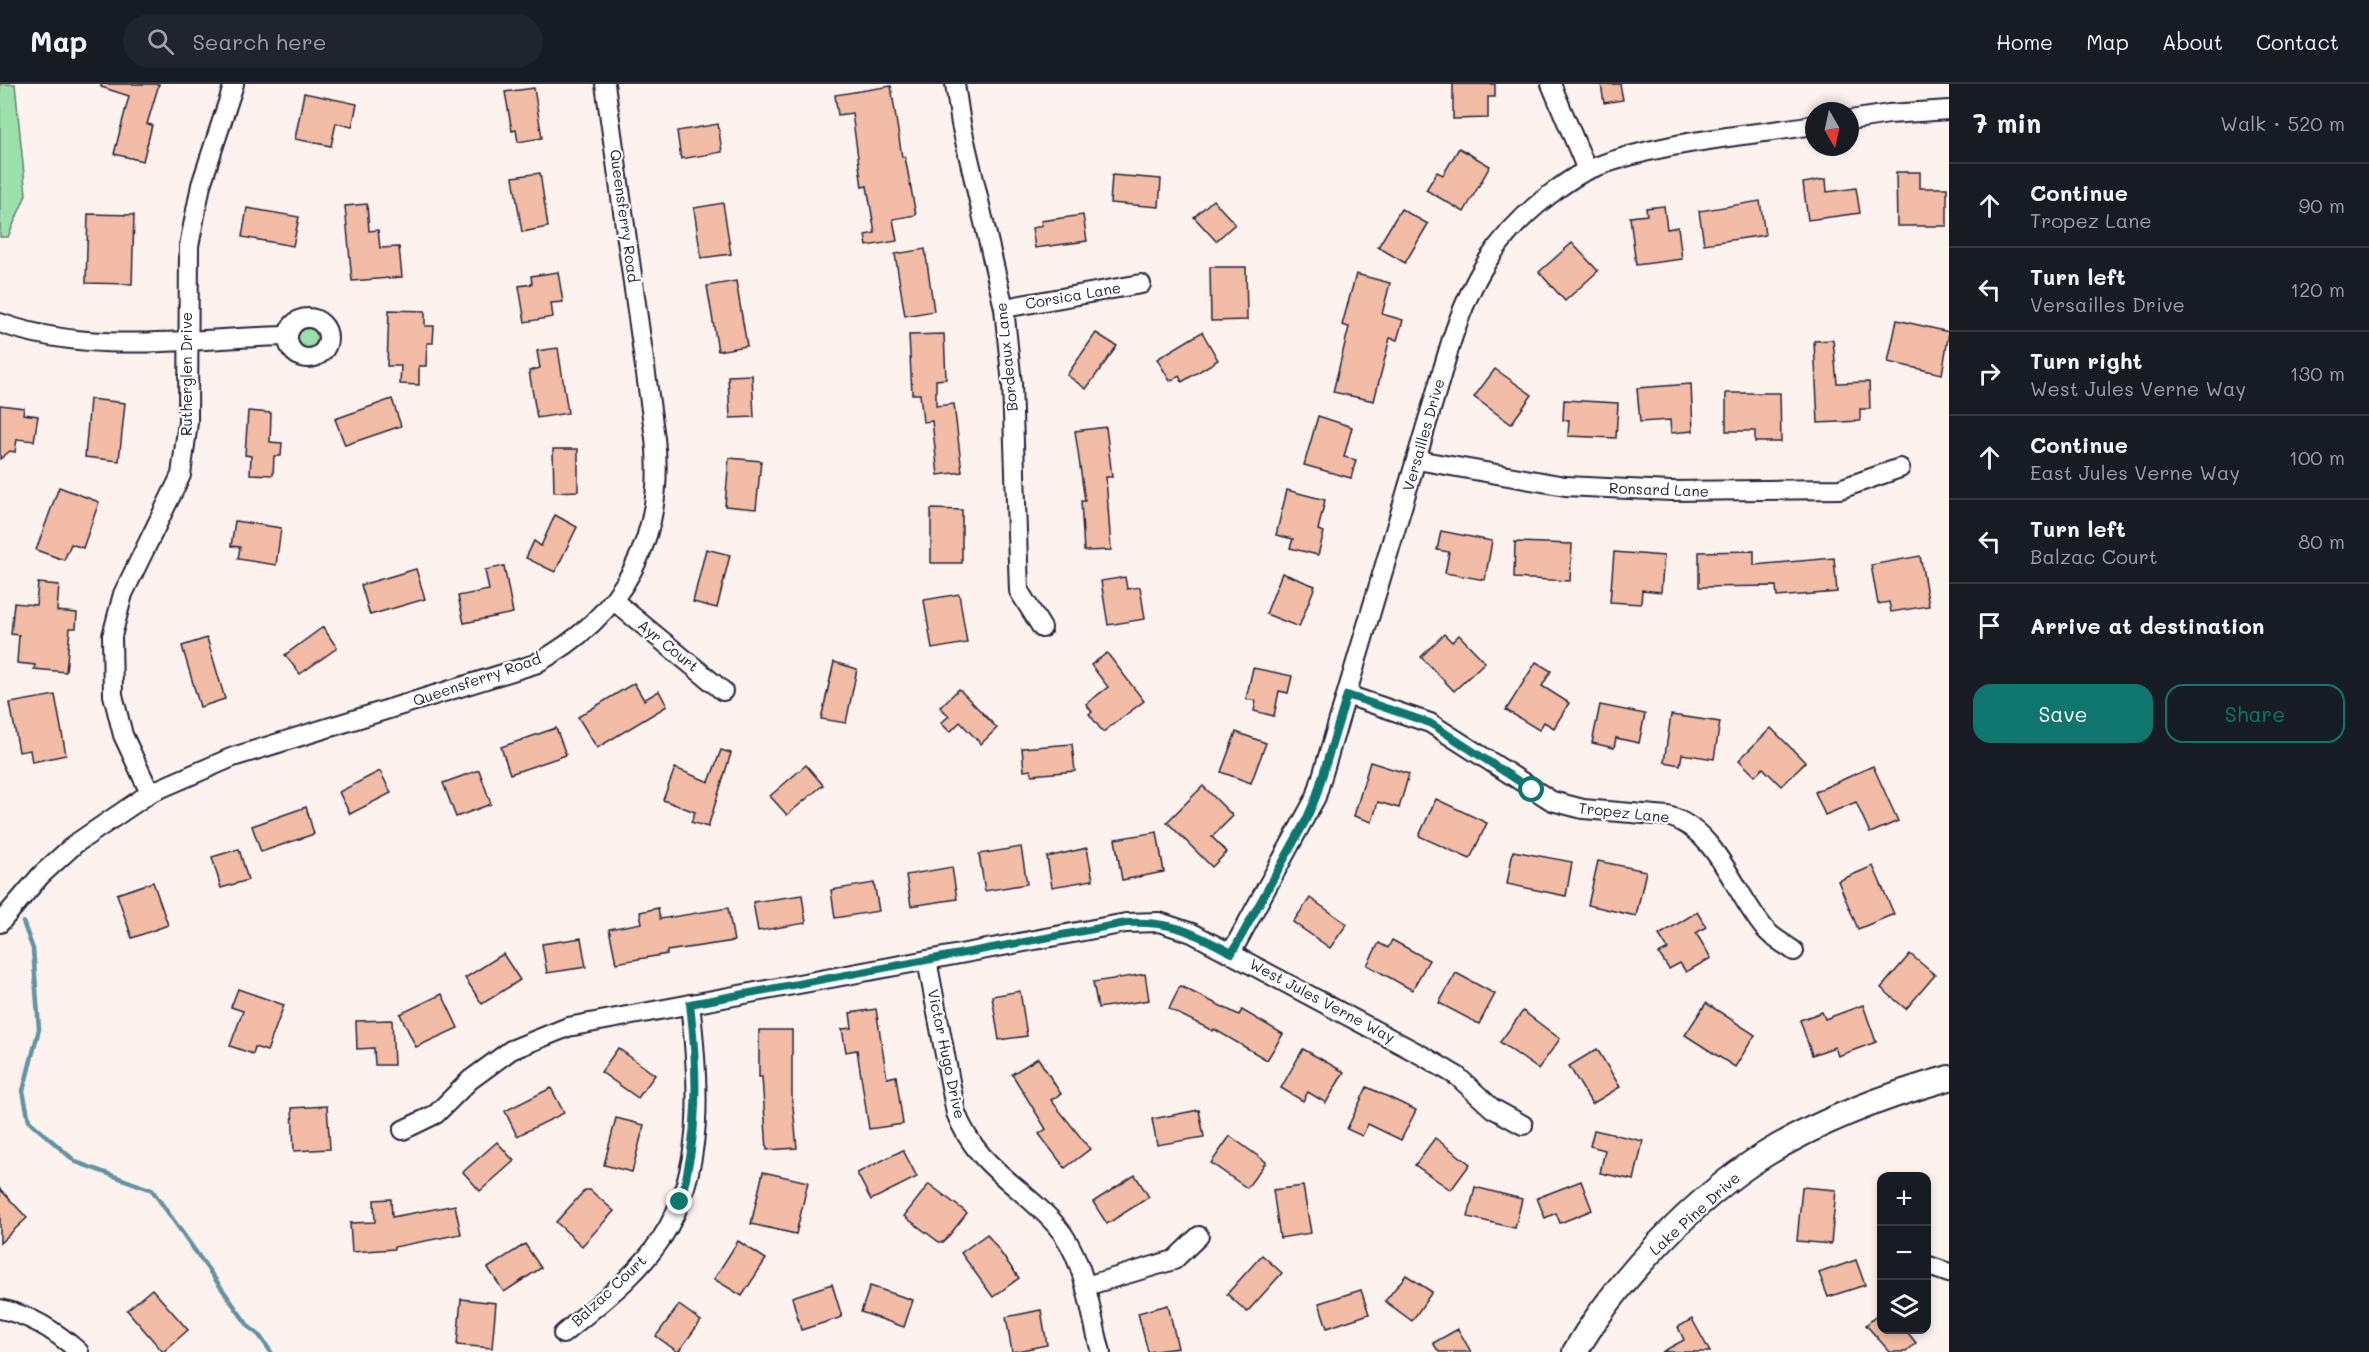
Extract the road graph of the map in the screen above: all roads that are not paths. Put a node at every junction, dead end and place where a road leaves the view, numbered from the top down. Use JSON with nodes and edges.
{"nodes":[{"id":1,"x":234,"y":84,"type":"edge"},
{"id":2,"x":605,"y":84,"type":"edge"},
{"id":3,"x":955,"y":84,"type":"edge"},
{"id":4,"x":1551,"y":84,"type":"edge"},
{"id":5,"x":1949,"y":111,"type":"edge"},
{"id":6,"x":1859,"y":119,"type":"edge"},
{"id":7,"x":1805,"y":126,"type":"edge"},
{"id":8,"x":1587,"y":170,"type":"junction"},
{"id":9,"x":1141,"y":284,"type":"dead end"},
{"id":10,"x":1004,"y":308,"type":"junction"},
{"id":11,"x":0,"y":323,"type":"edge"},
{"id":12,"x":287,"y":336,"type":"dead end"},
{"id":13,"x":188,"y":340,"type":"junction"},
{"id":14,"x":1416,"y":460,"type":"junction"},
{"id":15,"x":1900,"y":468,"type":"dead end"},
{"id":16,"x":614,"y":601,"type":"junction"},
{"id":17,"x":1042,"y":628,"type":"dead end"},
{"id":18,"x":723,"y":691,"type":"dead end"},
{"id":19,"x":1347,"y":695,"type":"junction"},
{"id":20,"x":150,"y":793,"type":"junction"},
{"id":21,"x":3,"y":913,"type":"edge"},
{"id":22,"x":1794,"y":951,"type":"dead end"},
{"id":23,"x":1232,"y":953,"type":"junction"},
{"id":24,"x":927,"y":960,"type":"junction"},
{"id":25,"x":690,"y":1004,"type":"junction"},
{"id":26,"x":1949,"y":1078,"type":"edge"},
{"id":27,"x":1523,"y":1125,"type":"dead end"},
{"id":28,"x":403,"y":1130,"type":"dead end"},
{"id":29,"x":1199,"y":1236,"type":"dead end"},
{"id":30,"x":1931,"y":1266,"type":"edge"},
{"id":31,"x":1949,"y":1273,"type":"edge"},
{"id":32,"x":1086,"y":1286,"type":"junction"},
{"id":33,"x":0,"y":1309,"type":"edge"},
{"id":34,"x":562,"y":1334,"type":"dead end"},
{"id":35,"x":79,"y":1352,"type":"edge"},
{"id":36,"x":1101,"y":1352,"type":"edge"},
{"id":37,"x":1575,"y":1352,"type":"edge"}],
"edges":[{"from":1,"to":13,"type":"street","name":"Rutherglen Drive"},
{"from":2,"to":16,"type":"street","name":"Queensferry Road"},
{"from":3,"to":10,"type":"street","name":"Bordeaux Lane"},
{"from":4,"to":8,"type":"street"},
{"from":5,"to":6,"type":"street"},
{"from":7,"to":8,"type":"street","name":"Versailles Drive"},
{"from":8,"to":14,"type":"street","name":"Versailles Drive"},
{"from":9,"to":10,"type":"street","name":"Corsica Lane"},
{"from":10,"to":17,"type":"street","name":"Bordeaux Lane"},
{"from":11,"to":13,"type":"street"},
{"from":12,"to":13,"type":"street"},
{"from":13,"to":20,"type":"street","name":"Rutherglen Drive"},
{"from":14,"to":15,"type":"street","name":"Ronsard Lane"},
{"from":14,"to":19,"type":"street","name":"Versailles Drive"},
{"from":16,"to":18,"type":"street","name":"Ayr Court"},
{"from":16,"to":20,"type":"street","name":"Queensferry Road"},
{"from":19,"to":22,"type":"street","name":"Tropez Lane"},
{"from":19,"to":23,"type":"street","name":"Versailles Drive"},
{"from":20,"to":21,"type":"street","name":"Queensferry Road"},
{"from":23,"to":24,"type":"street","name":"West Jules Verne Way"},
{"from":23,"to":27,"type":"street","name":"West Jules Verne Way"},
{"from":24,"to":25,"type":"street","name":"West Jules Verne Way"},
{"from":24,"to":32,"type":"street","name":"Victor Hugo Drive"},
{"from":25,"to":28,"type":"street","name":"West Jules Verne Way"},
{"from":25,"to":34,"type":"street","name":"Balzac Court"},
{"from":26,"to":37,"type":"main road","name":"Lake Pine Drive"},
{"from":29,"to":32,"type":"street"},
{"from":30,"to":31,"type":"street"},
{"from":32,"to":36,"type":"street","name":"Victor Hugo Drive"},
{"from":33,"to":35,"type":"street"}]}
